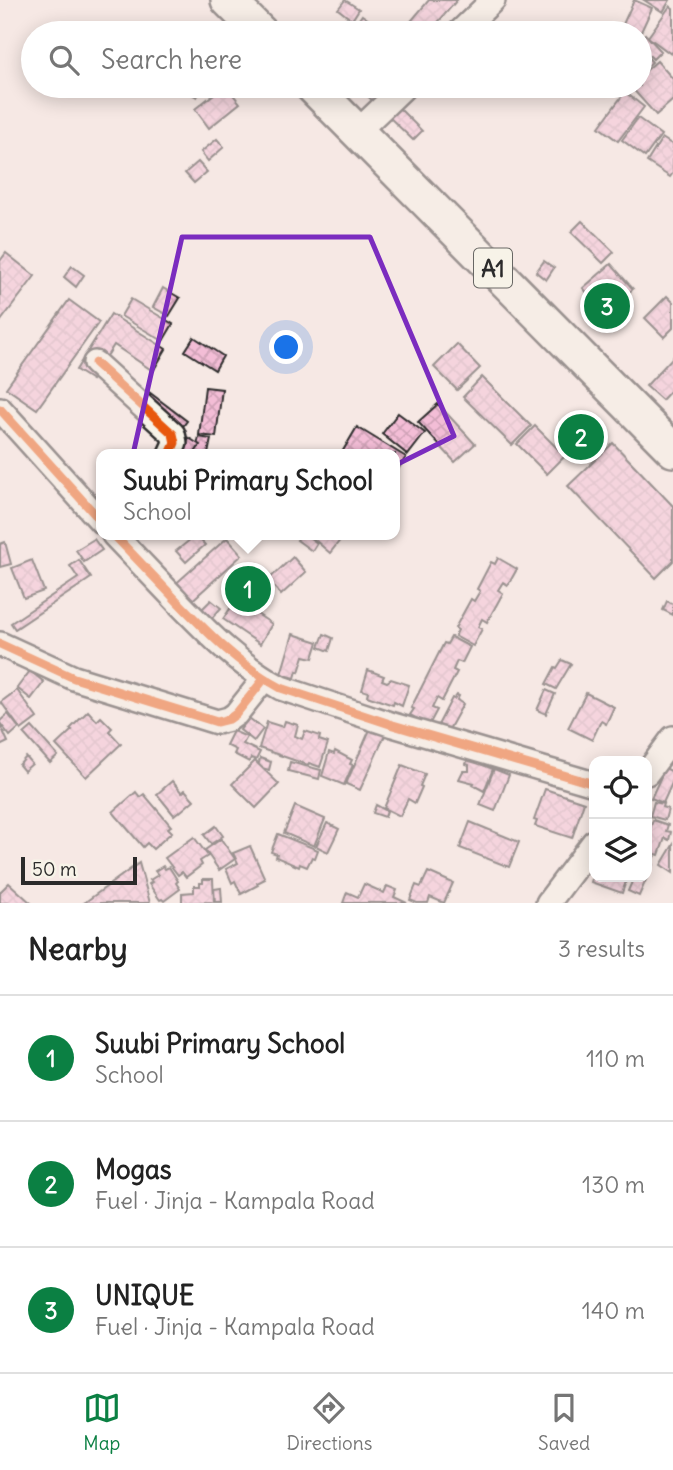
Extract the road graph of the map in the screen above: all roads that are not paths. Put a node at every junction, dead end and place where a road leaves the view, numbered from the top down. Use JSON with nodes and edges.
{"nodes":[{"id":1,"x":228,"y":0,"type":"edge"},
{"id":2,"x":493,"y":0,"type":"edge"},
{"id":3,"x":249,"y":21,"type":"edge"},
{"id":4,"x":471,"y":21,"type":"edge"},
{"id":5,"x":324,"y":98,"type":"edge"},
{"id":6,"x":392,"y":98,"type":"edge"},
{"id":7,"x":358,"y":131,"type":"junction"},
{"id":8,"x":95,"y":363,"type":"dead end"},
{"id":9,"x":0,"y":409,"type":"edge"},
{"id":10,"x":172,"y":449,"type":"edge"},
{"id":11,"x":673,"y":450,"type":"edge"},
{"id":12,"x":96,"y":515,"type":"edge"},
{"id":13,"x":119,"y":540,"type":"edge"},
{"id":14,"x":0,"y":644,"type":"edge"},
{"id":15,"x":264,"y":679,"type":"junction"},
{"id":16,"x":673,"y":738,"type":"edge"},
{"id":17,"x":652,"y":766,"type":"edge"},
{"id":18,"x":589,"y":783,"type":"edge"},
{"id":19,"x":589,"y":849,"type":"edge"},
{"id":20,"x":548,"y":903,"type":"edge"}],
"edges":[{"from":1,"to":3,"type":"highway"},
{"from":2,"to":4,"type":"street"},
{"from":5,"to":7,"type":"highway","number":"A1"},
{"from":6,"to":7,"type":"street"},
{"from":7,"to":11,"type":"highway","number":"A1"},
{"from":8,"to":10,"type":"street"},
{"from":9,"to":12,"type":"street"},
{"from":13,"to":15,"type":"street"},
{"from":14,"to":15,"type":"street"},
{"from":15,"to":18,"type":"street"},
{"from":16,"to":17,"type":"street"},
{"from":19,"to":20,"type":"street"}]}
